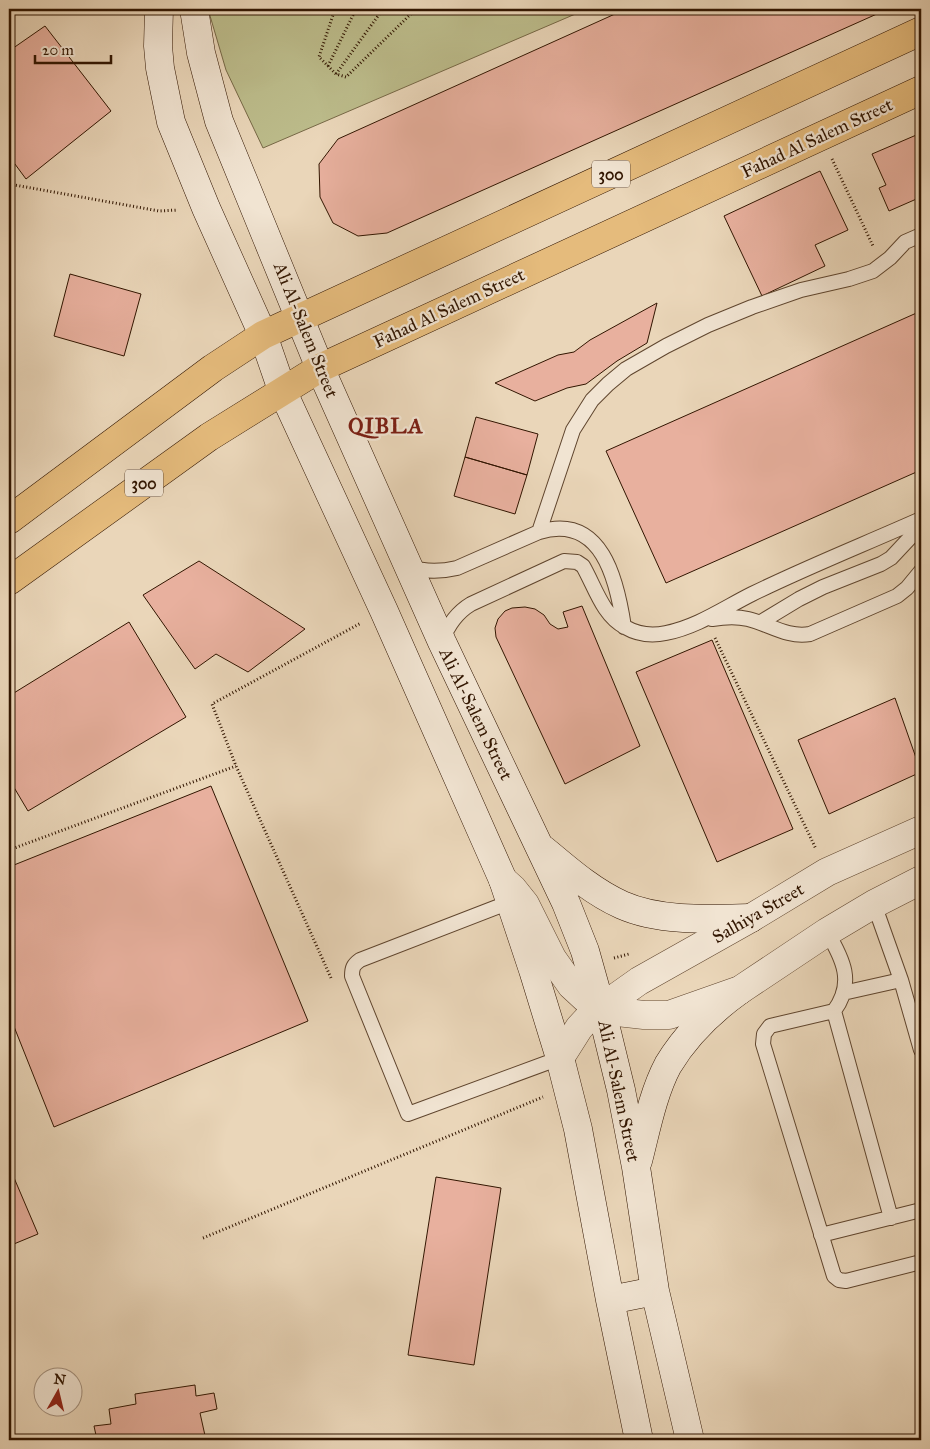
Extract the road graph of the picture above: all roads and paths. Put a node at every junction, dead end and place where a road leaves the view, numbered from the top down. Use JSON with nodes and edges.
{"nodes":[{"id":1,"x":160,"y":9,"type":"edge"},
{"id":2,"x":194,"y":9,"type":"edge"},
{"id":3,"x":336,"y":9,"type":"edge"},
{"id":4,"x":356,"y":9,"type":"edge"},
{"id":5,"x":383,"y":9,"type":"edge"},
{"id":6,"x":416,"y":9,"type":"edge"},
{"id":7,"x":921,"y":31,"type":"edge"},
{"id":8,"x":328,"y":66,"type":"junction"},
{"id":9,"x":336,"y":74,"type":"junction"},
{"id":10,"x":921,"y":90,"type":"edge"},
{"id":11,"x":821,"y":136,"type":"junction"},
{"id":12,"x":9,"y":184,"type":"edge"},
{"id":13,"x":206,"y":208,"type":"junction"},
{"id":14,"x":921,"y":235,"type":"edge"},
{"id":15,"x":882,"y":265,"type":"junction"},
{"id":16,"x":301,"y":318,"type":"junction"},
{"id":17,"x":263,"y":336,"type":"junction"},
{"id":18,"x":320,"y":368,"type":"junction"},
{"id":19,"x":282,"y":390,"type":"junction"},
{"id":20,"x":921,"y":519,"type":"edge"},
{"id":21,"x":9,"y":520,"type":"edge"},
{"id":22,"x":921,"y":526,"type":"edge"},
{"id":23,"x":539,"y":532,"type":"junction"},
{"id":24,"x":408,"y":566,"type":"junction"},
{"id":25,"x":921,"y":571,"type":"edge"},
{"id":26,"x":9,"y":581,"type":"edge"},
{"id":27,"x":384,"y":611,"type":"junction"},
{"id":28,"x":706,"y":619,"type":"junction"},
{"id":29,"x":761,"y":622,"type":"junction"},
{"id":30,"x":624,"y":627,"type":"junction"},
{"id":31,"x":442,"y":642,"type":"junction"},
{"id":32,"x":236,"y":766,"type":"junction"},
{"id":33,"x":921,"y":830,"type":"edge"},
{"id":34,"x":539,"y":846,"type":"junction"},
{"id":35,"x":9,"y":850,"type":"edge"},
{"id":36,"x":827,"y":872,"type":"junction"},
{"id":37,"x":921,"y":880,"type":"edge"},
{"id":38,"x":506,"y":891,"type":"junction"},
{"id":39,"x":874,"y":904,"type":"junction"},
{"id":40,"x":751,"y":918,"type":"junction"},
{"id":41,"x":827,"y":932,"type":"junction"},
{"id":42,"x":332,"y":978,"type":"dead end"},
{"id":43,"x":901,"y":980,"type":"junction"},
{"id":44,"x":740,"y":990,"type":"junction"},
{"id":45,"x":843,"y":993,"type":"junction"},
{"id":46,"x":601,"y":1008,"type":"junction"},
{"id":47,"x":834,"y":1011,"type":"junction"},
{"id":48,"x":921,"y":1050,"type":"edge"},
{"id":49,"x":560,"y":1058,"type":"junction"},
{"id":50,"x":567,"y":1088,"type":"junction"},
{"id":51,"x":636,"y":1167,"type":"junction"},
{"id":52,"x":921,"y":1210,"type":"edge"},
{"id":53,"x":891,"y":1218,"type":"junction"},
{"id":54,"x":821,"y":1235,"type":"junction"},
{"id":55,"x":203,"y":1238,"type":"dead end"},
{"id":56,"x":921,"y":1262,"type":"edge"},
{"id":57,"x":655,"y":1291,"type":"junction"},
{"id":58,"x":610,"y":1300,"type":"junction"},
{"id":59,"x":630,"y":1398,"type":"junction"},
{"id":60,"x":625,"y":1440,"type":"edge"},
{"id":61,"x":640,"y":1440,"type":"edge"},
{"id":62,"x":690,"y":1440,"type":"edge"}],
"edges":[{"from":1,"to":13,"type":"main road"},
{"from":2,"to":16,"type":"main road","name":"Ali Al-Salem Street"},
{"from":3,"to":8,"type":"path"},
{"from":4,"to":8,"type":"path"},
{"from":5,"to":9,"type":"path"},
{"from":6,"to":9,"type":"path"},
{"from":7,"to":16,"type":"main road","number":"300"},
{"from":8,"to":9,"type":"path"},
{"from":10,"to":11,"type":"main road","name":"Fahad Al Salem Street","number":"300"},
{"from":11,"to":15,"type":"path"},
{"from":11,"to":18,"type":"main road","name":"Fahad Al Salem Street","number":"300"},
{"from":12,"to":13,"type":"path"},
{"from":13,"to":17,"type":"main road"},
{"from":14,"to":15,"type":"lane"},
{"from":15,"to":23,"type":"lane"},
{"from":16,"to":17,"type":"main road","number":"300"},
{"from":16,"to":18,"type":"main road","name":"Ali Al-Salem Street"},
{"from":17,"to":19,"type":"main road"},
{"from":17,"to":21,"type":"main road","number":"300"},
{"from":18,"to":19,"type":"main road","name":"Fahad Al Salem Street","number":"300"},
{"from":18,"to":24,"type":"main road","name":"Ali Al-Salem Street"},
{"from":19,"to":26,"type":"main road","name":"Fahad Al Salem Street","number":"300"},
{"from":19,"to":27,"type":"main road"},
{"from":20,"to":28,"type":"lane"},
{"from":22,"to":29,"type":"lane"},
{"from":23,"to":24,"type":"lane"},
{"from":23,"to":30,"type":"lane"},
{"from":24,"to":31,"type":"main road","name":"Ali Al-Salem Street"},
{"from":25,"to":29,"type":"lane"},
{"from":27,"to":32,"type":"path"},
{"from":27,"to":38,"type":"main road"},
{"from":28,"to":29,"type":"lane"},
{"from":28,"to":30,"type":"lane"},
{"from":28,"to":36,"type":"path"},
{"from":30,"to":31,"type":"lane"},
{"from":31,"to":34,"type":"main road","name":"Ali Al-Salem Street"},
{"from":32,"to":35,"type":"path"},
{"from":32,"to":42,"type":"path"},
{"from":33,"to":36,"type":"main road","name":"Salhiya Street"},
{"from":34,"to":40,"type":"main road"},
{"from":34,"to":46,"type":"main road","name":"Ali Al-Salem Street"},
{"from":36,"to":40,"type":"main road","name":"Salhiya Street"},
{"from":37,"to":39,"type":"main road"},
{"from":38,"to":46,"type":"main road"},
{"from":38,"to":49,"type":"main road"},
{"from":38,"to":49,"type":"lane"},
{"from":39,"to":41,"type":"main road"},
{"from":39,"to":43,"type":"lane"},
{"from":40,"to":46,"type":"main road","name":"Salhiya Street"},
{"from":41,"to":44,"type":"main road"},
{"from":41,"to":45,"type":"lane"},
{"from":43,"to":45,"type":"lane"},
{"from":43,"to":48,"type":"lane"},
{"from":44,"to":46,"type":"main road"},
{"from":44,"to":51,"type":"main road"},
{"from":45,"to":47,"type":"lane"},
{"from":46,"to":49,"type":"main road","name":"Salhiya Street"},
{"from":46,"to":51,"type":"main road","name":"Ali Al-Salem Street"},
{"from":47,"to":53,"type":"lane"},
{"from":47,"to":54,"type":"lane"},
{"from":49,"to":50,"type":"main road"},
{"from":50,"to":55,"type":"path"},
{"from":50,"to":58,"type":"main road"},
{"from":51,"to":57,"type":"main road","name":"Ali Al-Salem Street"},
{"from":52,"to":53,"type":"lane"},
{"from":53,"to":54,"type":"lane"},
{"from":54,"to":56,"type":"lane"},
{"from":57,"to":58,"type":"main road"},
{"from":57,"to":62,"type":"main road","name":"Ali Al-Salem Street"},
{"from":58,"to":59,"type":"main road"},
{"from":59,"to":60,"type":"main road"},
{"from":59,"to":61,"type":"main road"}]}
